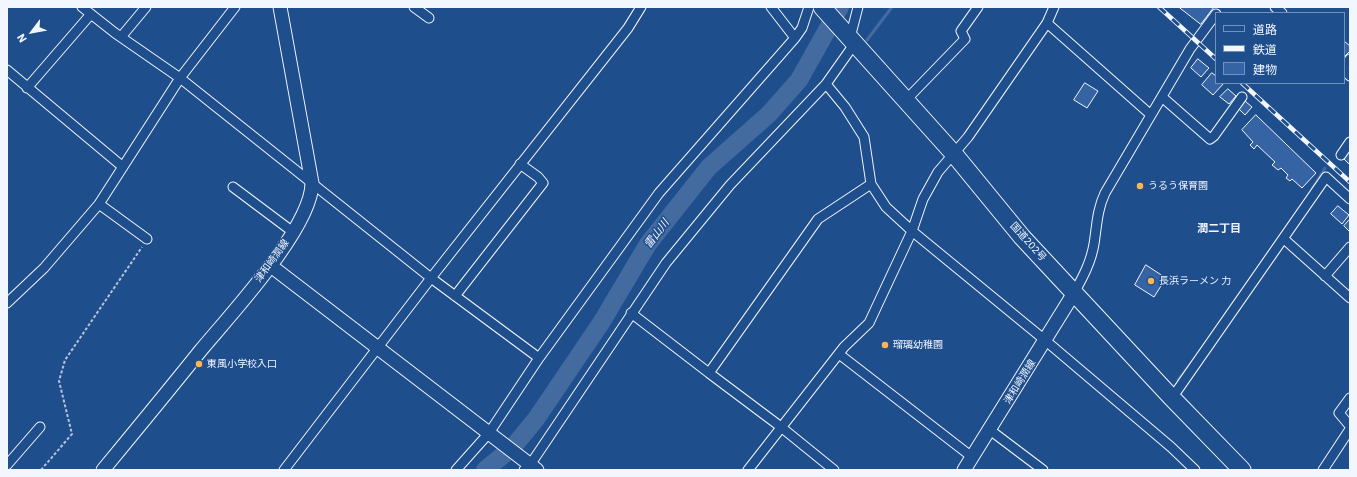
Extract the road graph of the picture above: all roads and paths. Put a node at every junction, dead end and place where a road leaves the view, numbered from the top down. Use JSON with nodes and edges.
{"nodes":[{"id":1,"x":82,"y":7,"type":"edge"},
{"id":2,"x":146,"y":7,"type":"edge"},
{"id":3,"x":235,"y":7,"type":"edge"},
{"id":4,"x":280,"y":7,"type":"edge"},
{"id":5,"x":414,"y":7,"type":"edge"},
{"id":6,"x":641,"y":7,"type":"edge"},
{"id":7,"x":771,"y":7,"type":"edge"},
{"id":8,"x":809,"y":7,"type":"edge"},
{"id":9,"x":822,"y":7,"type":"edge"},
{"id":10,"x":858,"y":7,"type":"edge"},
{"id":11,"x":978,"y":7,"type":"edge"},
{"id":12,"x":1054,"y":7,"type":"edge"},
{"id":13,"x":91,"y":14,"type":"junction"},
{"id":14,"x":1215,"y":16,"type":"edge"},
{"id":15,"x":429,"y":18,"type":"dead end"},
{"id":16,"x":1047,"y":23,"type":"junction"},
{"id":17,"x":121,"y":37,"type":"junction"},
{"id":18,"x":850,"y":37,"type":"junction"},
{"id":19,"x":795,"y":38,"type":"junction"},
{"id":20,"x":7,"y":70,"type":"edge"},
{"id":21,"x":180,"y":78,"type":"junction"},
{"id":22,"x":826,"y":84,"type":"junction"},
{"id":23,"x":27,"y":88,"type":"junction"},
{"id":24,"x":1162,"y":97,"type":"junction"},
{"id":25,"x":1242,"y":97,"type":"dead end"},
{"id":26,"x":906,"y":100,"type":"junction"},
{"id":27,"x":1151,"y":115,"type":"junction"},
{"id":28,"x":1350,"y":142,"type":"edge"},
{"id":29,"x":954,"y":154,"type":"junction"},
{"id":30,"x":1341,"y":155,"type":"dead end"},
{"id":31,"x":520,"y":164,"type":"junction"},
{"id":32,"x":122,"y":167,"type":"junction"},
{"id":33,"x":312,"y":183,"type":"junction"},
{"id":34,"x":871,"y":184,"type":"junction"},
{"id":35,"x":233,"y":187,"type":"dead end"},
{"id":36,"x":1350,"y":199,"type":"edge"},
{"id":37,"x":100,"y":204,"type":"junction"},
{"id":38,"x":912,"y":231,"type":"junction"},
{"id":39,"x":293,"y":232,"type":"junction"},
{"id":40,"x":1284,"y":239,"type":"junction"},
{"id":41,"x":147,"y":240,"type":"joint"},
{"id":42,"x":1350,"y":247,"type":"edge"},
{"id":43,"x":270,"y":266,"type":"junction"},
{"id":44,"x":1325,"y":276,"type":"junction"},
{"id":45,"x":431,"y":278,"type":"junction"},
{"id":46,"x":1074,"y":293,"type":"junction"},
{"id":47,"x":455,"y":296,"type":"junction"},
{"id":48,"x":1350,"y":298,"type":"edge"},
{"id":49,"x":7,"y":303,"type":"edge"},
{"id":50,"x":631,"y":313,"type":"junction"},
{"id":51,"x":1046,"y":341,"type":"junction"},
{"id":52,"x":378,"y":349,"type":"junction"},
{"id":53,"x":839,"y":354,"type":"junction"},
{"id":54,"x":539,"y":358,"type":"junction"},
{"id":55,"x":709,"y":373,"type":"junction"},
{"id":56,"x":1172,"y":398,"type":"junction"},
{"id":57,"x":1350,"y":398,"type":"edge"},
{"id":58,"x":40,"y":426,"type":"dead end"},
{"id":59,"x":781,"y":427,"type":"junction"},
{"id":60,"x":1350,"y":428,"type":"edge"},
{"id":61,"x":990,"y":430,"type":"junction"},
{"id":62,"x":489,"y":433,"type":"junction"},
{"id":63,"x":972,"y":457,"type":"junction"},
{"id":64,"x":7,"y":466,"type":"edge"},
{"id":65,"x":530,"y":468,"type":"edge"},
{"id":66,"x":830,"y":469,"type":"edge"},
{"id":67,"x":11,"y":470,"type":"edge"},
{"id":68,"x":41,"y":470,"type":"edge"},
{"id":69,"x":103,"y":470,"type":"edge"},
{"id":70,"x":284,"y":470,"type":"edge"},
{"id":71,"x":456,"y":470,"type":"edge"},
{"id":72,"x":748,"y":470,"type":"edge"},
{"id":73,"x":964,"y":470,"type":"edge"},
{"id":74,"x":1043,"y":470,"type":"edge"},
{"id":75,"x":1195,"y":470,"type":"edge"},
{"id":76,"x":1242,"y":470,"type":"edge"},
{"id":77,"x":1323,"y":470,"type":"edge"}],
"edges":[{"from":1,"to":13,"type":"street"},
{"from":2,"to":17,"type":"street"},
{"from":3,"to":21,"type":"street"},
{"from":4,"to":33,"type":"main road","name":"津和崎潤線"},
{"from":5,"to":15,"type":"street"},
{"from":6,"to":31,"type":"street"},
{"from":7,"to":19,"type":"street"},
{"from":8,"to":19,"type":"street"},
{"from":9,"to":18,"type":"highway","name":"国道202号"},
{"from":10,"to":18,"type":"street"},
{"from":11,"to":26,"type":"street"},
{"from":12,"to":16,"type":"street"},
{"from":13,"to":17,"type":"street"},
{"from":13,"to":23,"type":"street"},
{"from":14,"to":24,"type":"street"},
{"from":16,"to":27,"type":"street"},
{"from":16,"to":29,"type":"street"},
{"from":17,"to":21,"type":"street"},
{"from":18,"to":22,"type":"street"},
{"from":18,"to":26,"type":"highway","name":"国道202号"},
{"from":19,"to":54,"type":"street"},
{"from":20,"to":23,"type":"street"},
{"from":21,"to":32,"type":"street"},
{"from":21,"to":33,"type":"street"},
{"from":22,"to":34,"type":"street"},
{"from":22,"to":50,"type":"street"},
{"from":23,"to":32,"type":"street"},
{"from":24,"to":25,"type":"street"},
{"from":24,"to":27,"type":"street"},
{"from":26,"to":29,"type":"highway","name":"国道202号"},
{"from":27,"to":46,"type":"street"},
{"from":28,"to":30,"type":"street"},
{"from":29,"to":38,"type":"street"},
{"from":29,"to":46,"type":"highway","name":"国道202号"},
{"from":31,"to":45,"type":"street"},
{"from":31,"to":47,"type":"street"},
{"from":32,"to":37,"type":"street"},
{"from":33,"to":39,"type":"main road","name":"津和崎潤線"},
{"from":33,"to":45,"type":"street"},
{"from":34,"to":38,"type":"street"},
{"from":34,"to":55,"type":"street"},
{"from":35,"to":39,"type":"street"},
{"from":36,"to":40,"type":"street"},
{"from":37,"to":41,"type":"street"},
{"from":37,"to":49,"type":"street"},
{"from":38,"to":51,"type":"street"},
{"from":38,"to":53,"type":"street"},
{"from":39,"to":43,"type":"main road","name":"津和崎潤線"},
{"from":40,"to":44,"type":"street"},
{"from":40,"to":56,"type":"street"},
{"from":41,"to":68,"type":"path"},
{"from":42,"to":44,"type":"street"},
{"from":43,"to":52,"type":"main road"},
{"from":43,"to":69,"type":"main road","name":"津和崎潤線"},
{"from":44,"to":48,"type":"street"},
{"from":45,"to":47,"type":"street"},
{"from":45,"to":52,"type":"street"},
{"from":46,"to":51,"type":"main road","name":"津和崎潤線"},
{"from":46,"to":56,"type":"highway","name":"国道202号"},
{"from":47,"to":54,"type":"street"},
{"from":50,"to":55,"type":"street"},
{"from":50,"to":65,"type":"street"},
{"from":51,"to":61,"type":"main road","name":"津和崎潤線"},
{"from":51,"to":75,"type":"street"},
{"from":52,"to":62,"type":"main road"},
{"from":52,"to":70,"type":"street"},
{"from":53,"to":59,"type":"street"},
{"from":53,"to":63,"type":"street"},
{"from":54,"to":62,"type":"street"},
{"from":55,"to":59,"type":"street"},
{"from":56,"to":76,"type":"highway","name":"国道202号"},
{"from":57,"to":60,"type":"street"},
{"from":58,"to":64,"type":"street"},
{"from":59,"to":66,"type":"street"},
{"from":59,"to":72,"type":"street"},
{"from":60,"to":77,"type":"street"},
{"from":61,"to":63,"type":"main road","name":"津和崎潤線"},
{"from":61,"to":74,"type":"street"},
{"from":62,"to":65,"type":"main road"},
{"from":62,"to":71,"type":"street"},
{"from":63,"to":73,"type":"main road","name":"津和崎潤線"},
{"from":64,"to":67,"type":"street"}]}
